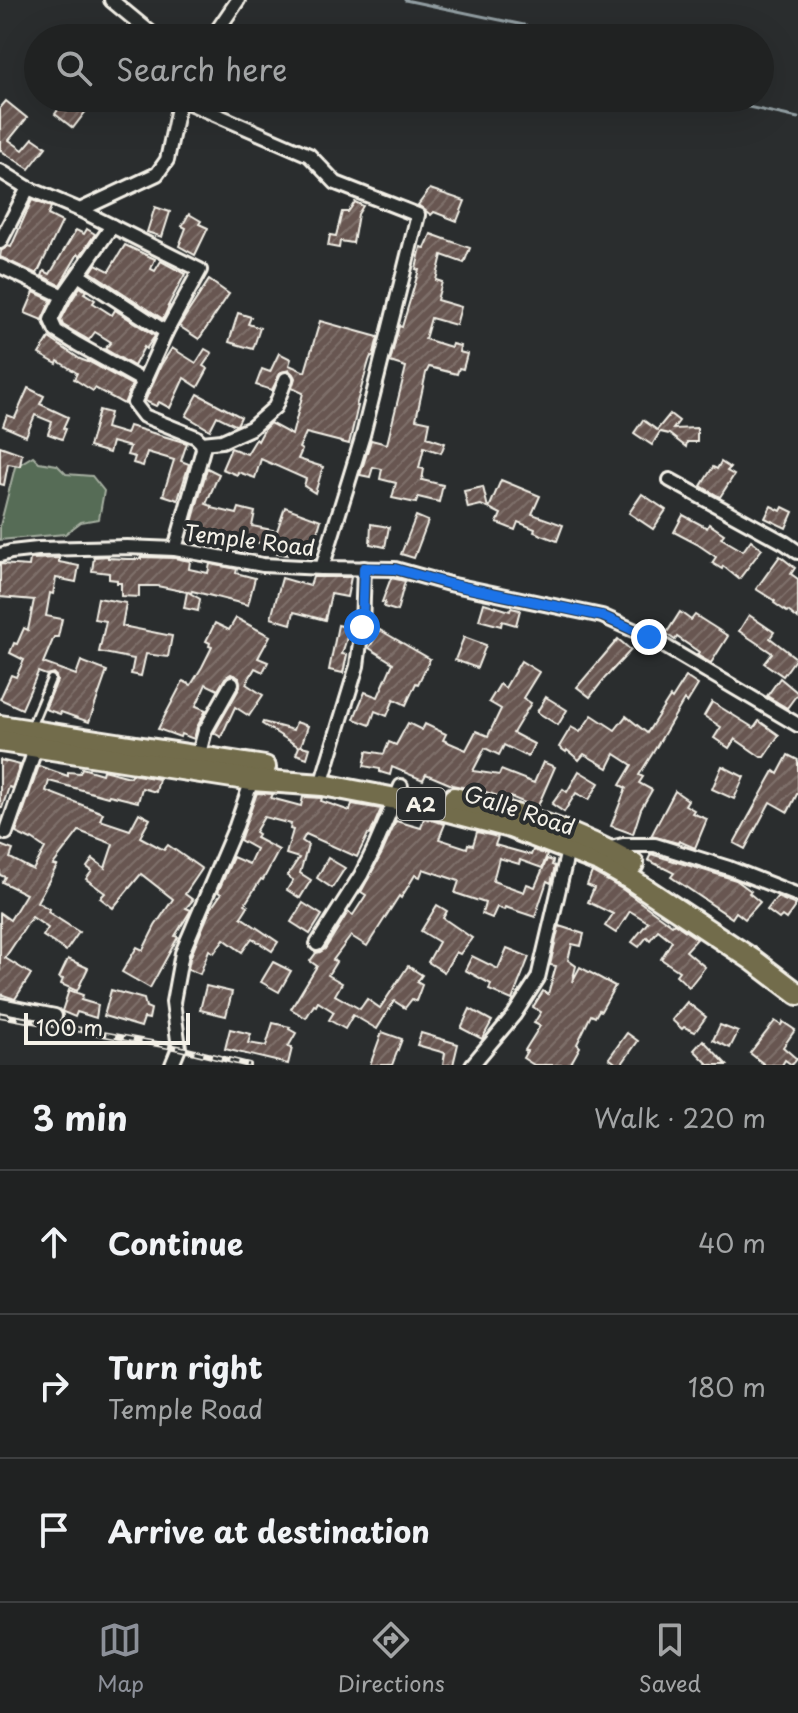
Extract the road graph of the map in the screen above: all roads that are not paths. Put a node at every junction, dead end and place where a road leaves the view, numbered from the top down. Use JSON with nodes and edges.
{"nodes":[{"id":1,"x":111,"y":0,"type":"edge"},
{"id":2,"x":238,"y":0,"type":"edge"},
{"id":3,"x":139,"y":24,"type":"edge"},
{"id":4,"x":222,"y":24,"type":"edge"},
{"id":5,"x":177,"y":112,"type":"edge"},
{"id":6,"x":210,"y":112,"type":"edge"},
{"id":7,"x":0,"y":171,"type":"edge"},
{"id":8,"x":28,"y":188,"type":"junction"},
{"id":9,"x":80,"y":210,"type":"junction"},
{"id":10,"x":112,"y":226,"type":"junction"},
{"id":11,"x":0,"y":242,"type":"edge"},
{"id":12,"x":0,"y":266,"type":"edge"},
{"id":13,"x":78,"y":275,"type":"junction"},
{"id":14,"x":63,"y":296,"type":"junction"},
{"id":15,"x":166,"y":332,"type":"junction"},
{"id":16,"x":286,"y":379,"type":"dead end"},
{"id":17,"x":145,"y":382,"type":"junction"},
{"id":18,"x":202,"y":443,"type":"junction"},
{"id":19,"x":670,"y":480,"type":"dead end"},
{"id":20,"x":175,"y":549,"type":"junction"},
{"id":21,"x":798,"y":552,"type":"edge"},
{"id":22,"x":0,"y":555,"type":"edge"},
{"id":23,"x":322,"y":568,"type":"junction"},
{"id":24,"x":364,"y":568,"type":"junction"},
{"id":25,"x":51,"y":679,"type":"dead end"},
{"id":26,"x":232,"y":683,"type":"dead end"},
{"id":27,"x":796,"y":719,"type":"edge"},
{"id":28,"x":0,"y":726,"type":"edge"},
{"id":29,"x":33,"y":738,"type":"junction"},
{"id":30,"x":0,"y":741,"type":"edge"},
{"id":31,"x":198,"y":757,"type":"junction"},
{"id":32,"x":254,"y":773,"type":"junction"},
{"id":33,"x":322,"y":778,"type":"junction"},
{"id":34,"x":398,"y":792,"type":"junction"},
{"id":35,"x":6,"y":833,"type":"dead end"},
{"id":36,"x":570,"y":842,"type":"junction"},
{"id":37,"x":604,"y":856,"type":"junction"},
{"id":38,"x":798,"y":895,"type":"edge"},
{"id":39,"x":317,"y":944,"type":"dead end"},
{"id":40,"x":798,"y":977,"type":"edge"},
{"id":41,"x":798,"y":994,"type":"edge"},
{"id":42,"x":0,"y":1005,"type":"edge"},
{"id":43,"x":55,"y":1016,"type":"dead end"},
{"id":44,"x":173,"y":1065,"type":"edge"},
{"id":45,"x":472,"y":1065,"type":"edge"}],
"edges":[{"from":1,"to":3,"type":"street"},
{"from":2,"to":4,"type":"street"},
{"from":5,"to":9,"type":"street"},
{"from":6,"to":23,"type":"street"},
{"from":7,"to":8,"type":"street"},
{"from":8,"to":9,"type":"street"},
{"from":8,"to":11,"type":"street"},
{"from":9,"to":10,"type":"street"},
{"from":10,"to":13,"type":"street"},
{"from":10,"to":15,"type":"street"},
{"from":12,"to":14,"type":"street"},
{"from":13,"to":14,"type":"street"},
{"from":13,"to":15,"type":"street"},
{"from":14,"to":17,"type":"street"},
{"from":15,"to":17,"type":"street"},
{"from":16,"to":18,"type":"street"},
{"from":17,"to":18,"type":"street"},
{"from":18,"to":20,"type":"street"},
{"from":19,"to":21,"type":"street"},
{"from":20,"to":22,"type":"street","name":"Temple Road"},
{"from":20,"to":23,"type":"street","name":"Temple Road"},
{"from":23,"to":24,"type":"street","name":"Temple Road"},
{"from":24,"to":27,"type":"street","name":"Temple Road"},
{"from":24,"to":33,"type":"street"},
{"from":25,"to":29,"type":"lane"},
{"from":26,"to":31,"type":"street"},
{"from":28,"to":29,"type":"highway","name":"Galle Road","number":"A2"},
{"from":29,"to":30,"type":"highway","name":"Galle Road","number":"A2"},
{"from":29,"to":31,"type":"highway","name":"Galle Road","number":"A2"},
{"from":29,"to":32,"type":"highway","name":"Galle Road","number":"A2"},
{"from":29,"to":35,"type":"street"},
{"from":31,"to":32,"type":"highway","name":"Galle Road","number":"A2"},
{"from":32,"to":33,"type":"highway","name":"Galle Road","number":"A2"},
{"from":32,"to":44,"type":"street"},
{"from":33,"to":34,"type":"highway","name":"Galle Road","number":"A2"},
{"from":34,"to":36,"type":"highway","name":"Galle Road","number":"A2"},
{"from":34,"to":39,"type":"street"},
{"from":36,"to":37,"type":"highway","name":"Galle Road","number":"A2"},
{"from":36,"to":45,"type":"street"},
{"from":37,"to":38,"type":"street"},
{"from":37,"to":40,"type":"highway","name":"Galle Road","number":"A2"},
{"from":37,"to":41,"type":"highway","name":"Galle Road","number":"A2"},
{"from":42,"to":43,"type":"street"}]}
